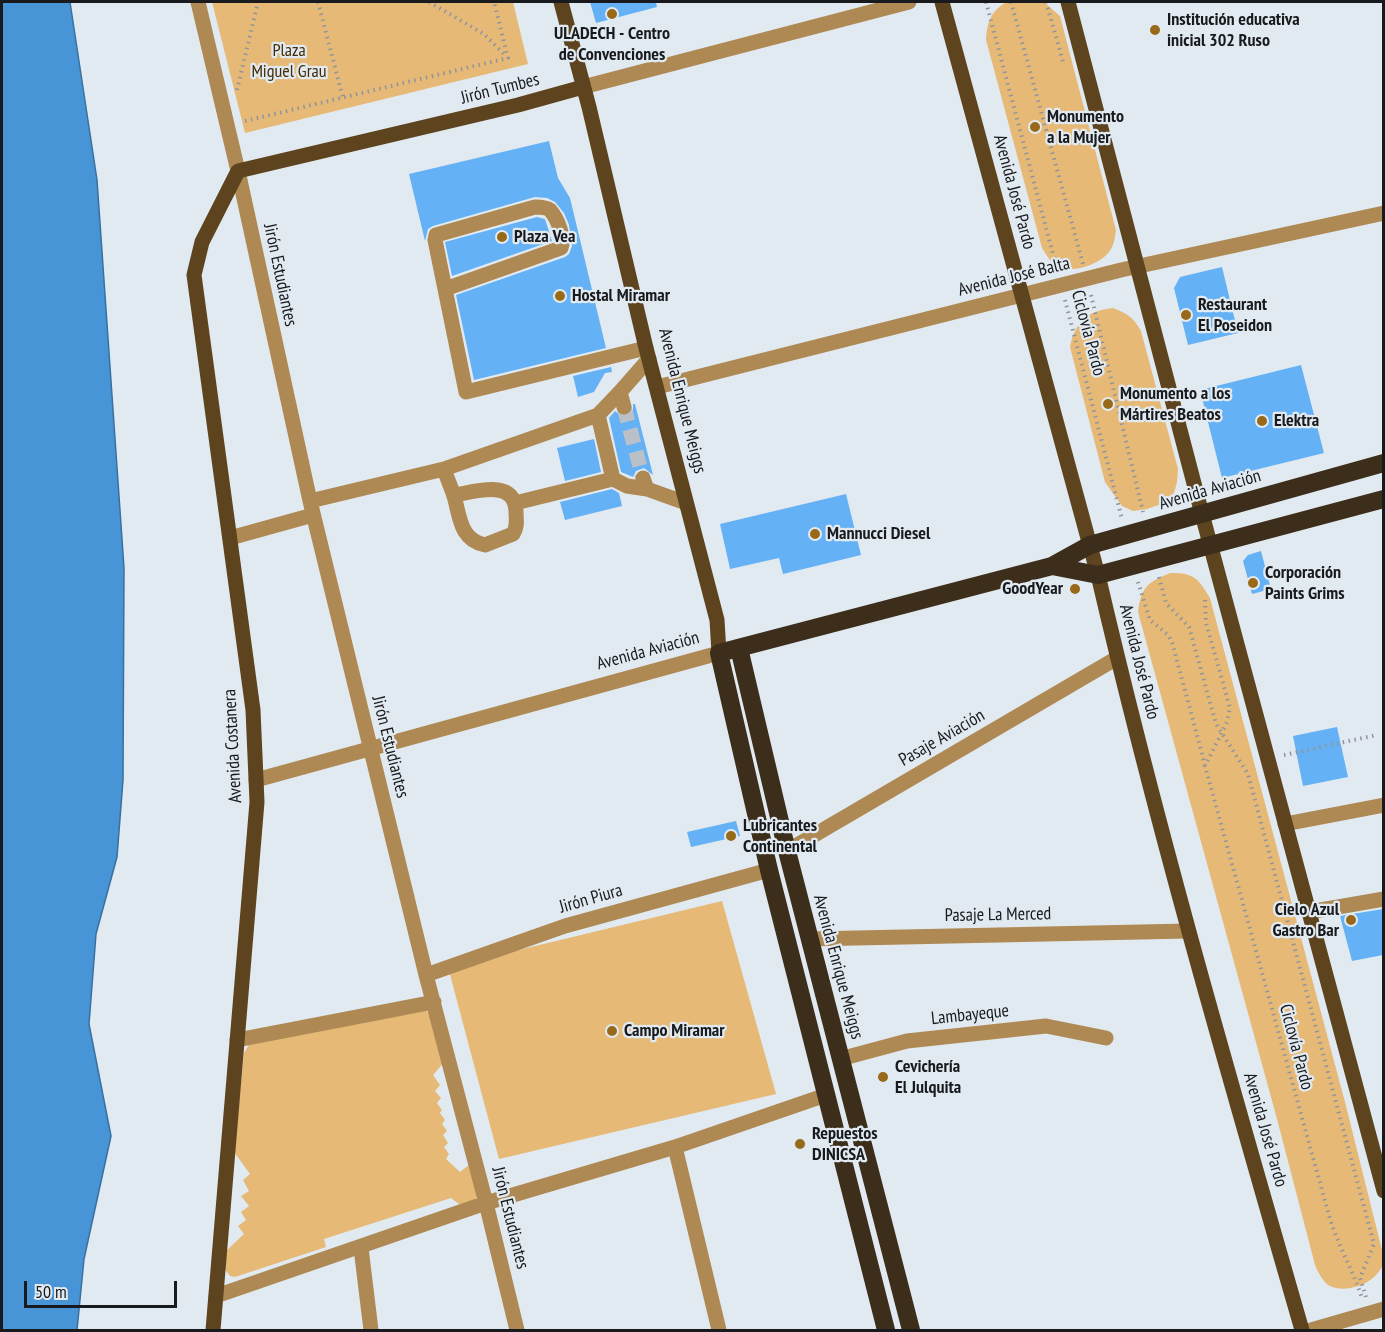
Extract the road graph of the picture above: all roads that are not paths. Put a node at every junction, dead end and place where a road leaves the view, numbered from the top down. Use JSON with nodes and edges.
{"nodes":[{"id":1,"x":198,"y":2,"type":"edge"},
{"id":2,"x":561,"y":2,"type":"edge"},
{"id":3,"x":909,"y":2,"type":"edge"},
{"id":4,"x":942,"y":2,"type":"edge"},
{"id":5,"x":1068,"y":2,"type":"edge"},
{"id":6,"x":584,"y":87,"type":"junction"},
{"id":7,"x":238,"y":171,"type":"junction"},
{"id":8,"x":1383,"y":213,"type":"edge"},
{"id":9,"x":1137,"y":266,"type":"junction"},
{"id":10,"x":445,"y":289,"type":"junction"},
{"id":11,"x":1023,"y":294,"type":"junction"},
{"id":12,"x":648,"y":353,"type":"junction"},
{"id":13,"x":657,"y":387,"type":"junction"},
{"id":14,"x":598,"y":415,"type":"junction"},
{"id":15,"x":1383,"y":463,"type":"edge"},
{"id":16,"x":444,"y":469,"type":"junction"},
{"id":17,"x":613,"y":478,"type":"junction"},
{"id":18,"x":454,"y":495,"type":"junction"},
{"id":19,"x":1383,"y":499,"type":"edge"},
{"id":20,"x":515,"y":503,"type":"junction"},
{"id":21,"x":686,"y":503,"type":"junction"},
{"id":22,"x":311,"y":508,"type":"junction"},
{"id":23,"x":1202,"y":514,"type":"junction"},
{"id":24,"x":230,"y":538,"type":"junction"},
{"id":25,"x":1090,"y":545,"type":"junction"},
{"id":26,"x":1210,"y":545,"type":"junction"},
{"id":27,"x":1052,"y":566,"type":"junction"},
{"id":28,"x":1098,"y":575,"type":"junction"},
{"id":29,"x":717,"y":620,"type":"junction"},
{"id":30,"x":739,"y":648,"type":"junction"},
{"id":31,"x":719,"y":653,"type":"junction"},
{"id":32,"x":1117,"y":658,"type":"junction"},
{"id":33,"x":371,"y":749,"type":"junction"},
{"id":34,"x":256,"y":780,"type":"junction"},
{"id":35,"x":1383,"y":805,"type":"edge"},
{"id":36,"x":1285,"y":824,"type":"junction"},
{"id":37,"x":787,"y":851,"type":"junction"},
{"id":38,"x":769,"y":870,"type":"junction"},
{"id":39,"x":1383,"y":899,"type":"edge"},
{"id":40,"x":1309,"y":912,"type":"junction"},
{"id":41,"x":1188,"y":931,"type":"junction"},
{"id":42,"x":809,"y":939,"type":"junction"},
{"id":43,"x":426,"y":975,"type":"junction"},
{"id":44,"x":434,"y":1002,"type":"junction"},
{"id":45,"x":1106,"y":1038,"type":"dead end"},
{"id":46,"x":237,"y":1040,"type":"junction"},
{"id":47,"x":840,"y":1059,"type":"junction"},
{"id":48,"x":826,"y":1095,"type":"junction"},
{"id":49,"x":675,"y":1147,"type":"junction"},
{"id":50,"x":1383,"y":1191,"type":"edge"},
{"id":51,"x":486,"y":1203,"type":"junction"},
{"id":52,"x":360,"y":1248,"type":"junction"},
{"id":53,"x":216,"y":1296,"type":"junction"},
{"id":54,"x":1374,"y":1312,"type":"edge"},
{"id":55,"x":213,"y":1330,"type":"edge"},
{"id":56,"x":371,"y":1330,"type":"edge"},
{"id":57,"x":517,"y":1330,"type":"edge"},
{"id":58,"x":719,"y":1330,"type":"edge"},
{"id":59,"x":886,"y":1330,"type":"edge"},
{"id":60,"x":911,"y":1330,"type":"edge"},
{"id":61,"x":1302,"y":1330,"type":"edge"},
{"id":62,"x":1311,"y":1330,"type":"edge"}],
"edges":[{"from":1,"to":7,"type":"street","name":"Jirón Estudiantes"},
{"from":2,"to":6,"type":"main road","name":"Avenida Enrique Meiggs"},
{"from":3,"to":6,"type":"street","name":"Jirón Tumbes"},
{"from":4,"to":11,"type":"main road","name":"Avenida José Pardo"},
{"from":5,"to":9,"type":"main road"},
{"from":6,"to":7,"type":"main road","name":"Jirón Tumbes"},
{"from":6,"to":12,"type":"main road","name":"Avenida Enrique Meiggs"},
{"from":7,"to":22,"type":"street","name":"Jirón Estudiantes"},
{"from":7,"to":24,"type":"main road","name":"Avenida Costanera"},
{"from":8,"to":9,"type":"street","name":"Avenida José Balta"},
{"from":9,"to":11,"type":"street","name":"Avenida José Balta"},
{"from":9,"to":23,"type":"main road"},
{"from":10,"to":10,"type":"street"},
{"from":10,"to":12,"type":"street"},
{"from":11,"to":13,"type":"street","name":"Avenida José Balta"},
{"from":11,"to":25,"type":"main road","name":"Avenida José Pardo"},
{"from":12,"to":13,"type":"main road","name":"Avenida Enrique Meiggs"},
{"from":12,"to":14,"type":"street"},
{"from":13,"to":21,"type":"main road","name":"Avenida Enrique Meiggs"},
{"from":14,"to":16,"type":"street"},
{"from":14,"to":17,"type":"street"},
{"from":15,"to":23,"type":"highway","name":"Avenida Aviación"},
{"from":16,"to":18,"type":"street"},
{"from":16,"to":22,"type":"street"},
{"from":17,"to":20,"type":"street"},
{"from":17,"to":21,"type":"street"},
{"from":18,"to":20,"type":"street"},
{"from":18,"to":20,"type":"street"},
{"from":19,"to":26,"type":"highway","name":"Avenida Aviación"},
{"from":21,"to":29,"type":"main road","name":"Avenida Enrique Meiggs"},
{"from":22,"to":24,"type":"street"},
{"from":22,"to":33,"type":"street","name":"Jirón Estudiantes"},
{"from":23,"to":25,"type":"highway","name":"Avenida Aviación"},
{"from":23,"to":26,"type":"main road"},
{"from":24,"to":34,"type":"main road","name":"Avenida Costanera"},
{"from":25,"to":27,"type":"highway","name":"Avenida Aviación"},
{"from":25,"to":28,"type":"main road","name":"Avenida José Pardo"},
{"from":26,"to":28,"type":"highway","name":"Avenida Aviación"},
{"from":26,"to":36,"type":"main road"},
{"from":27,"to":28,"type":"highway","name":"Avenida Aviación"},
{"from":27,"to":30,"type":"highway","name":"Avenida Aviación"},
{"from":28,"to":32,"type":"main road","name":"Avenida José Pardo"},
{"from":29,"to":30,"type":"main road","name":"Avenida Enrique Meiggs"},
{"from":29,"to":31,"type":"main road","name":"Avenida Enrique Meiggs"},
{"from":30,"to":31,"type":"highway","name":"Avenida Aviación"},
{"from":30,"to":37,"type":"highway","name":"Avenida Enrique Meiggs"},
{"from":31,"to":33,"type":"street","name":"Avenida Aviación"},
{"from":31,"to":38,"type":"highway","name":"Avenida Enrique Meiggs"},
{"from":32,"to":37,"type":"street","name":"Pasaje Aviación"},
{"from":32,"to":41,"type":"main road","name":"Avenida José Pardo"},
{"from":33,"to":34,"type":"street","name":"Avenida Aviación"},
{"from":33,"to":43,"type":"street","name":"Jirón Estudiantes"},
{"from":34,"to":46,"type":"main road","name":"Avenida Costanera"},
{"from":35,"to":36,"type":"street"},
{"from":36,"to":40,"type":"main road"},
{"from":37,"to":42,"type":"highway","name":"Avenida Enrique Meiggs"},
{"from":38,"to":43,"type":"street","name":"Jirón Piura"},
{"from":38,"to":48,"type":"highway","name":"Avenida Enrique Meiggs"},
{"from":39,"to":40,"type":"street"},
{"from":40,"to":50,"type":"main road"},
{"from":41,"to":42,"type":"street","name":"Pasaje La Merced"},
{"from":41,"to":61,"type":"main road","name":"Avenida José Pardo"},
{"from":42,"to":47,"type":"highway","name":"Avenida Enrique Meiggs"},
{"from":43,"to":44,"type":"street","name":"Jirón Estudiantes"},
{"from":44,"to":46,"type":"street"},
{"from":44,"to":51,"type":"street","name":"Jirón Estudiantes"},
{"from":45,"to":47,"type":"street","name":"Lambayeque"},
{"from":46,"to":53,"type":"main road","name":"Avenida Costanera"},
{"from":47,"to":60,"type":"highway","name":"Avenida Enrique Meiggs"},
{"from":48,"to":49,"type":"street"},
{"from":48,"to":59,"type":"highway","name":"Avenida Enrique Meiggs"},
{"from":49,"to":51,"type":"street"},
{"from":49,"to":58,"type":"street"},
{"from":51,"to":52,"type":"street"},
{"from":51,"to":57,"type":"street","name":"Jirón Estudiantes"},
{"from":52,"to":53,"type":"street"},
{"from":52,"to":56,"type":"street"},
{"from":53,"to":55,"type":"main road","name":"Avenida Costanera"},
{"from":54,"to":62,"type":"street"}]}
